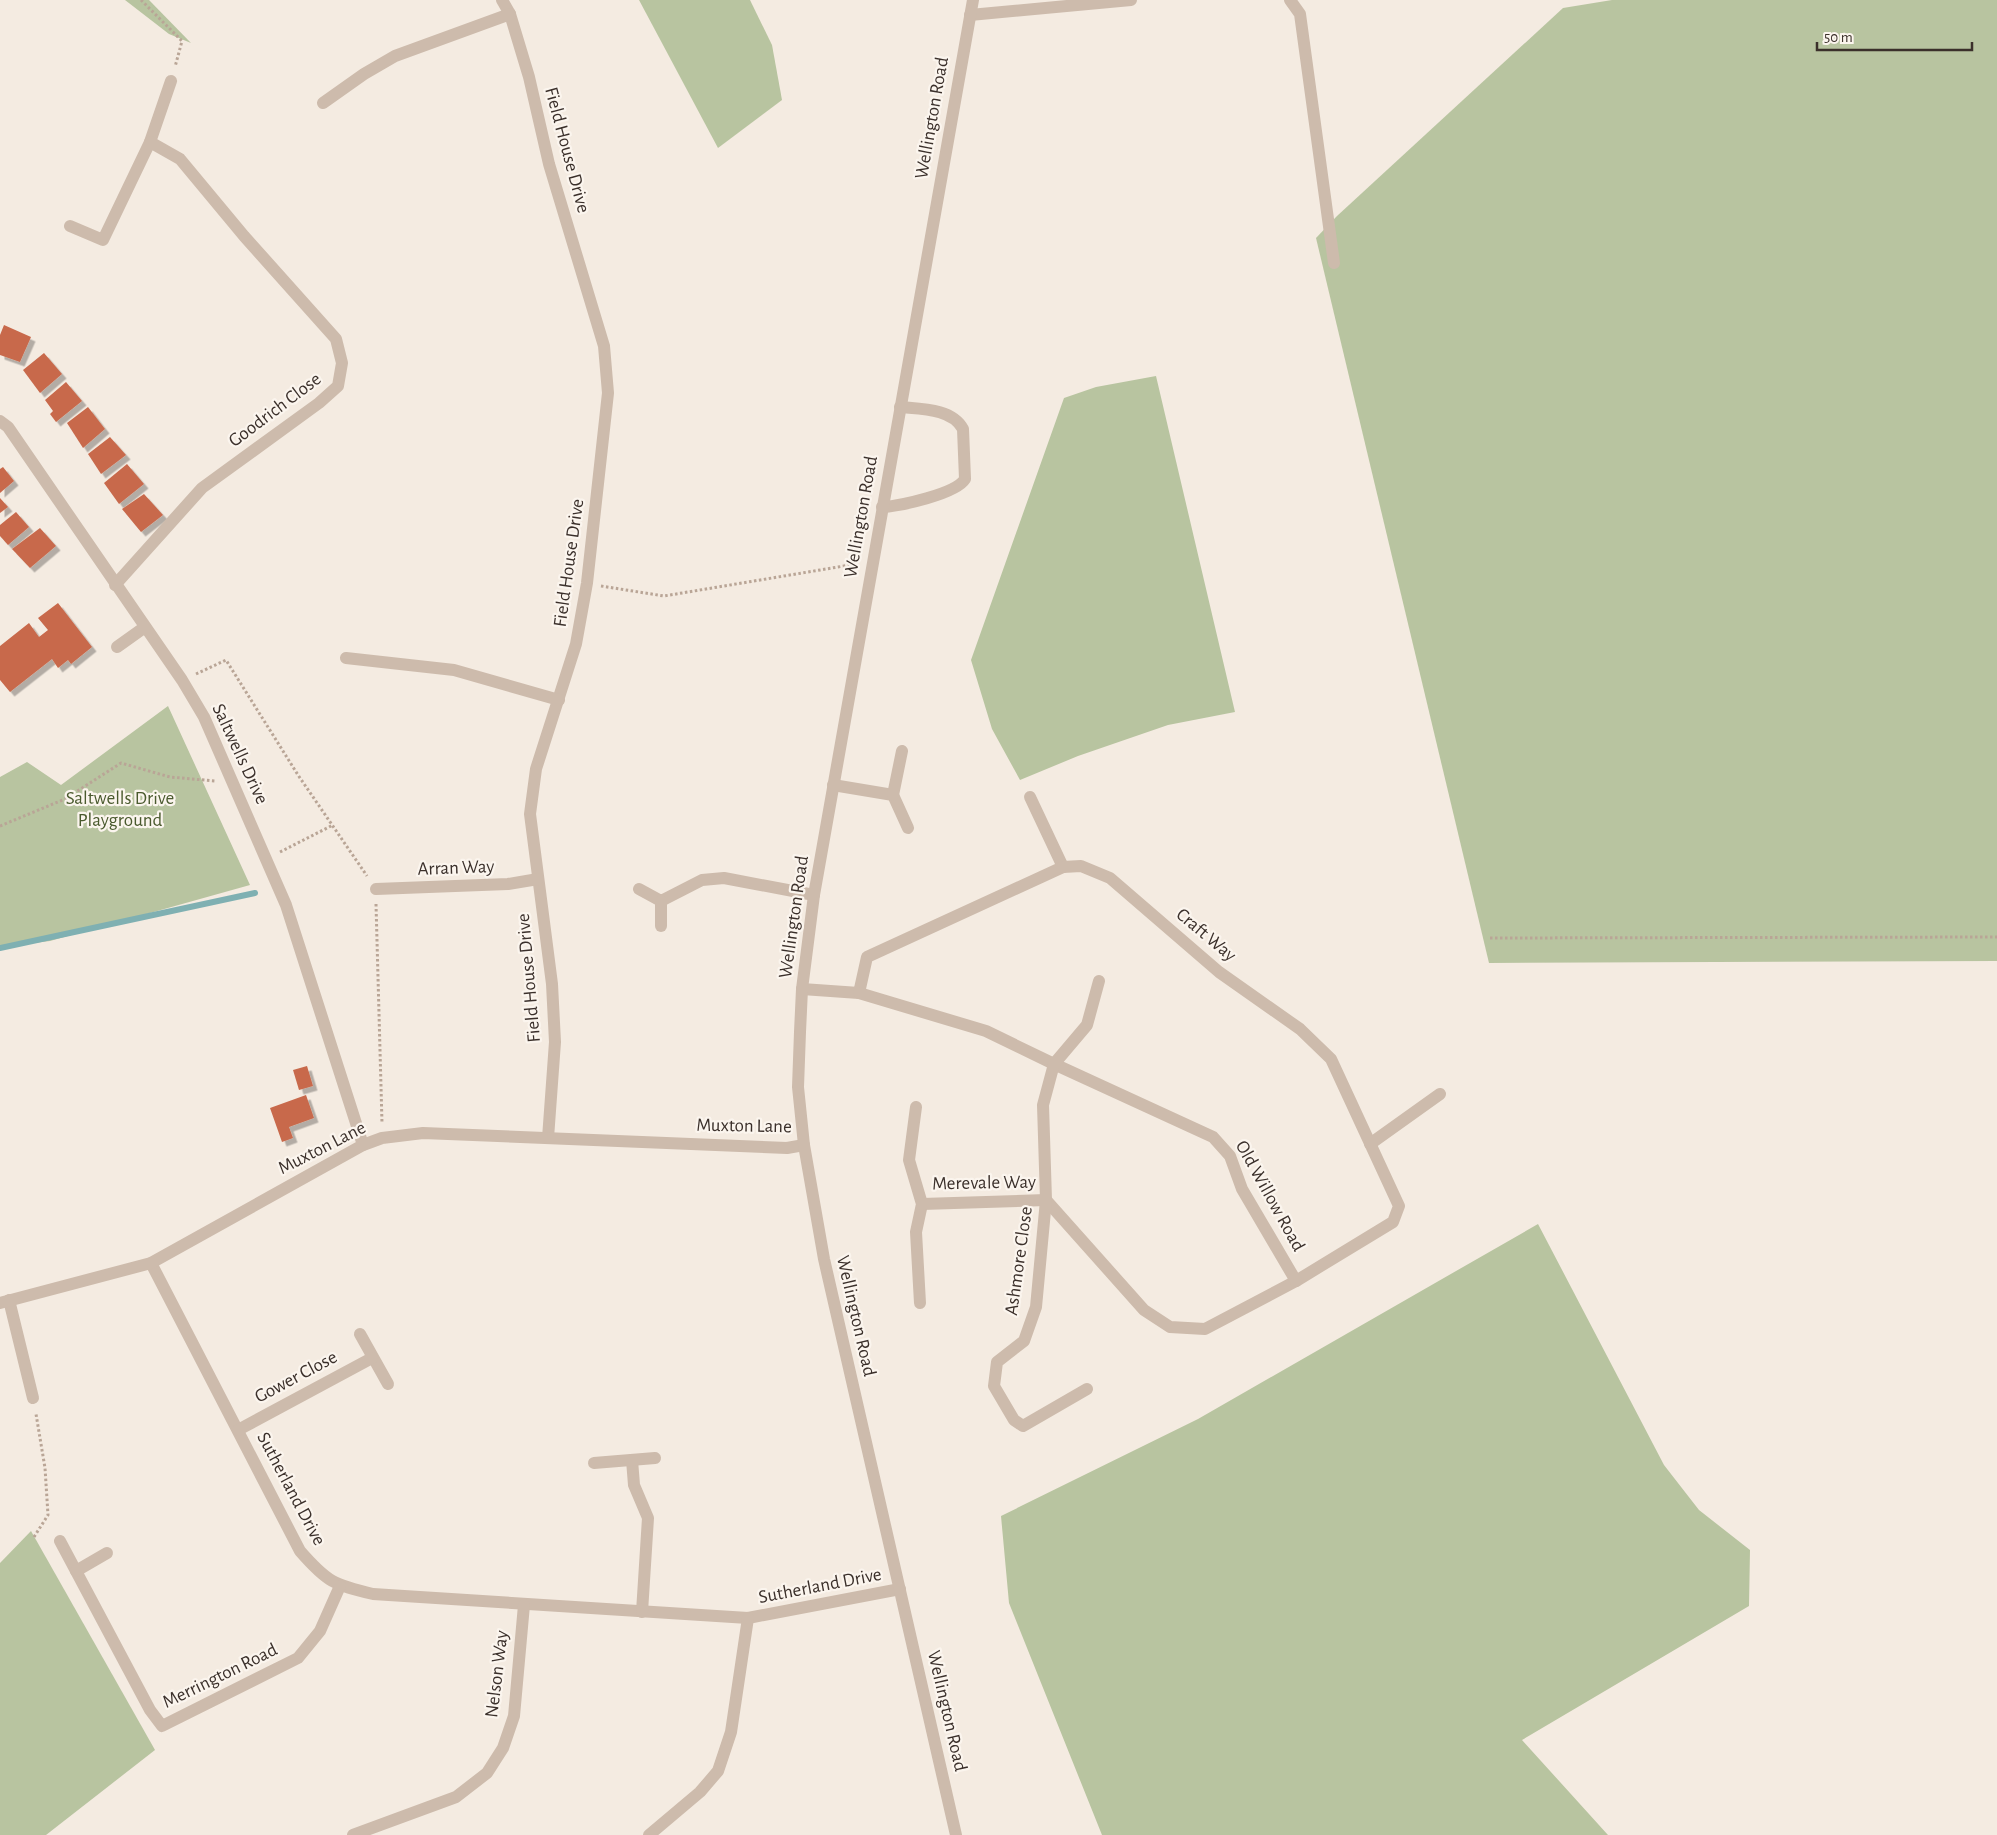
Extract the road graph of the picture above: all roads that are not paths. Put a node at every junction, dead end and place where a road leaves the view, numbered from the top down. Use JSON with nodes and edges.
{"nodes":[{"id":1,"x":502,"y":0,"type":"edge"},
{"id":2,"x":973,"y":0,"type":"edge"},
{"id":3,"x":1131,"y":0,"type":"edge"},
{"id":4,"x":1290,"y":0,"type":"edge"},
{"id":5,"x":1090,"y":2,"type":"edge"},
{"id":6,"x":510,"y":14,"type":"junction"},
{"id":7,"x":970,"y":15,"type":"junction"},
{"id":8,"x":171,"y":81,"type":"road end"},
{"id":9,"x":324,"y":103,"type":"dead end"},
{"id":10,"x":150,"y":142,"type":"junction"},
{"id":11,"x":70,"y":226,"type":"dead end"},
{"id":12,"x":1334,"y":263,"type":"dead end"},
{"id":13,"x":900,"y":408,"type":"junction"},
{"id":14,"x":0,"y":421,"type":"edge"},
{"id":15,"x":882,"y":507,"type":"junction"},
{"id":16,"x":115,"y":585,"type":"junction"},
{"id":17,"x":145,"y":627,"type":"junction"},
{"id":18,"x":118,"y":647,"type":"dead end"},
{"id":19,"x":346,"y":658,"type":"dead end"},
{"id":20,"x":559,"y":700,"type":"junction"},
{"id":21,"x":902,"y":751,"type":"dead end"},
{"id":22,"x":834,"y":785,"type":"junction"},
{"id":23,"x":893,"y":795,"type":"junction"},
{"id":24,"x":1030,"y":797,"type":"dead end"},
{"id":25,"x":908,"y":828,"type":"dead end"},
{"id":26,"x":1063,"y":867,"type":"junction"},
{"id":27,"x":538,"y":879,"type":"junction"},
{"id":28,"x":639,"y":889,"type":"dead end"},
{"id":29,"x":376,"y":890,"type":"road end"},
{"id":30,"x":814,"y":895,"type":"junction"},
{"id":31,"x":661,"y":901,"type":"junction"},
{"id":32,"x":661,"y":926,"type":"dead end"},
{"id":33,"x":1099,"y":982,"type":"dead end"},
{"id":34,"x":802,"y":989,"type":"junction"},
{"id":35,"x":859,"y":993,"type":"junction"},
{"id":36,"x":1054,"y":1064,"type":"junction"},
{"id":37,"x":1440,"y":1094,"type":"dead end"},
{"id":38,"x":916,"y":1107,"type":"dead end"},
{"id":39,"x":548,"y":1138,"type":"junction"},
{"id":40,"x":1370,"y":1144,"type":"junction"},
{"id":41,"x":362,"y":1145,"type":"junction"},
{"id":42,"x":804,"y":1145,"type":"junction"},
{"id":43,"x":1046,"y":1200,"type":"junction"},
{"id":44,"x":922,"y":1204,"type":"junction"},
{"id":45,"x":151,"y":1263,"type":"junction"},
{"id":46,"x":1296,"y":1281,"type":"junction"},
{"id":47,"x":4,"y":1301,"type":"edge"},
{"id":48,"x":920,"y":1303,"type":"dead end"},
{"id":49,"x":360,"y":1334,"type":"dead end"},
{"id":50,"x":372,"y":1358,"type":"junction"},
{"id":51,"x":388,"y":1384,"type":"dead end"},
{"id":52,"x":1087,"y":1389,"type":"dead end"},
{"id":53,"x":33,"y":1398,"type":"road end"},
{"id":54,"x":238,"y":1430,"type":"junction"},
{"id":55,"x":655,"y":1458,"type":"dead end"},
{"id":56,"x":632,"y":1460,"type":"junction"},
{"id":57,"x":594,"y":1463,"type":"dead end"},
{"id":58,"x":60,"y":1541,"type":"dead end"},
{"id":59,"x":107,"y":1553,"type":"dead end"},
{"id":60,"x":76,"y":1571,"type":"junction"},
{"id":61,"x":340,"y":1586,"type":"junction"},
{"id":62,"x":900,"y":1590,"type":"junction"},
{"id":63,"x":524,"y":1604,"type":"junction"},
{"id":64,"x":642,"y":1612,"type":"junction"},
{"id":65,"x":748,"y":1618,"type":"junction"},
{"id":66,"x":663,"y":1830,"type":"edge"},
{"id":67,"x":353,"y":1835,"type":"edge"},
{"id":68,"x":649,"y":1835,"type":"edge"},
{"id":69,"x":956,"y":1835,"type":"edge"}],
"edges":[{"from":1,"to":6,"type":"street","name":"Field House Drive"},
{"from":2,"to":7,"type":"street","name":"Wellington Road"},
{"from":3,"to":5,"type":"street"},
{"from":4,"to":12,"type":"street"},
{"from":5,"to":7,"type":"street"},
{"from":6,"to":9,"type":"street"},
{"from":6,"to":20,"type":"street","name":"Field House Drive"},
{"from":7,"to":13,"type":"street","name":"Wellington Road"},
{"from":8,"to":10,"type":"street"},
{"from":10,"to":11,"type":"street"},
{"from":10,"to":16,"type":"street","name":"Goodrich Close"},
{"from":13,"to":15,"type":"street","name":"Wellington Road"},
{"from":13,"to":15,"type":"street"},
{"from":14,"to":16,"type":"street","name":"Saltwells Drive"},
{"from":15,"to":22,"type":"street","name":"Wellington Road"},
{"from":16,"to":17,"type":"street","name":"Saltwells Drive"},
{"from":17,"to":18,"type":"street"},
{"from":17,"to":41,"type":"street","name":"Saltwells Drive"},
{"from":19,"to":20,"type":"street"},
{"from":20,"to":27,"type":"street","name":"Field House Drive"},
{"from":21,"to":23,"type":"street"},
{"from":22,"to":23,"type":"street"},
{"from":22,"to":30,"type":"street","name":"Wellington Road"},
{"from":23,"to":25,"type":"street"},
{"from":24,"to":26,"type":"street"},
{"from":26,"to":35,"type":"street","name":"Craft Way"},
{"from":26,"to":40,"type":"street","name":"Craft Way"},
{"from":27,"to":29,"type":"street","name":"Arran Way"},
{"from":27,"to":39,"type":"street","name":"Field House Drive"},
{"from":28,"to":31,"type":"street"},
{"from":30,"to":31,"type":"street"},
{"from":30,"to":34,"type":"street","name":"Wellington Road"},
{"from":31,"to":32,"type":"street"},
{"from":33,"to":36,"type":"street"},
{"from":34,"to":35,"type":"street"},
{"from":34,"to":42,"type":"street","name":"Wellington Road"},
{"from":35,"to":36,"type":"street","name":"Old Willow Road"},
{"from":36,"to":43,"type":"street","name":"Ashmore Close"},
{"from":36,"to":46,"type":"street","name":"Old Willow Road"},
{"from":37,"to":40,"type":"street"},
{"from":38,"to":44,"type":"street"},
{"from":39,"to":41,"type":"street","name":"Muxton Lane"},
{"from":39,"to":42,"type":"street","name":"Muxton Lane"},
{"from":40,"to":46,"type":"street","name":"Craft Way"},
{"from":41,"to":45,"type":"street","name":"Muxton Lane"},
{"from":42,"to":62,"type":"street","name":"Wellington Road"},
{"from":43,"to":44,"type":"street","name":"Merevale Way"},
{"from":43,"to":46,"type":"street","name":"Old Willow Road"},
{"from":43,"to":52,"type":"street","name":"Ashmore Close"},
{"from":44,"to":48,"type":"street"},
{"from":45,"to":47,"type":"street","name":"Muxton Lane"},
{"from":45,"to":54,"type":"street","name":"Sutherland Drive"},
{"from":47,"to":53,"type":"street"},
{"from":49,"to":50,"type":"street"},
{"from":50,"to":51,"type":"street"},
{"from":50,"to":54,"type":"street","name":"Gower Close"},
{"from":54,"to":61,"type":"street","name":"Sutherland Drive"},
{"from":55,"to":56,"type":"street"},
{"from":56,"to":57,"type":"street"},
{"from":56,"to":64,"type":"street"},
{"from":58,"to":60,"type":"street","name":"Merrington Road"},
{"from":59,"to":60,"type":"street"},
{"from":60,"to":61,"type":"street","name":"Merrington Road"},
{"from":61,"to":63,"type":"street","name":"Sutherland Drive"},
{"from":62,"to":65,"type":"street","name":"Sutherland Drive"},
{"from":62,"to":69,"type":"street","name":"Wellington Road"},
{"from":63,"to":64,"type":"street","name":"Sutherland Drive"},
{"from":63,"to":67,"type":"street","name":"Nelson Way"},
{"from":64,"to":65,"type":"street","name":"Sutherland Drive"},
{"from":65,"to":66,"type":"street","name":"Sutherland Drive"},
{"from":66,"to":68,"type":"street","name":"Sutherland Drive"}]}
